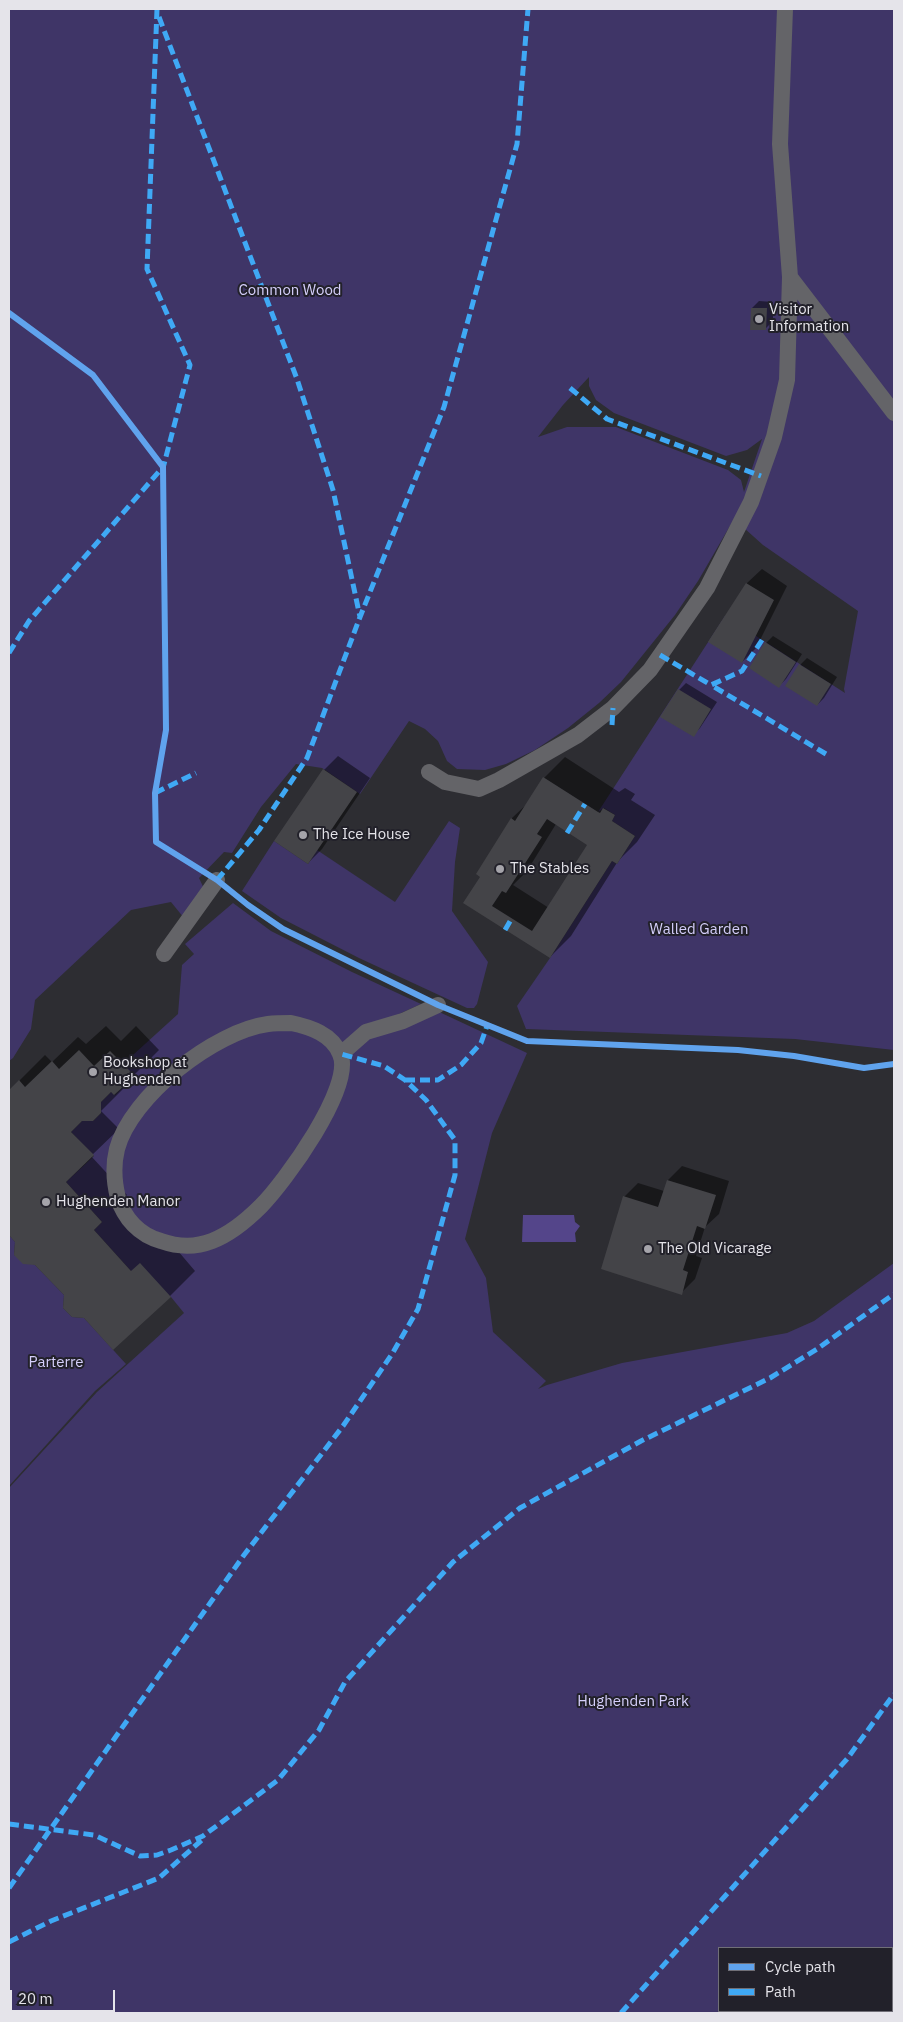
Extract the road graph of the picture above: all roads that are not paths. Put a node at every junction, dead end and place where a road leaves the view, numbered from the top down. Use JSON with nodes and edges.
{"nodes":[{"id":1,"x":785,"y":9,"type":"edge"},
{"id":2,"x":790,"y":277,"type":"junction"},
{"id":3,"x":894,"y":413,"type":"edge"},
{"id":4,"x":429,"y":772,"type":"dead end"},
{"id":5,"x":217,"y":880,"type":"dead end"},
{"id":6,"x":164,"y":954,"type":"dead end"},
{"id":7,"x":438,"y":1005,"type":"dead end"},
{"id":8,"x":340,"y":1054,"type":"junction"}],
"edges":[{"from":1,"to":2,"type":"lane"},
{"from":2,"to":3,"type":"lane"},
{"from":2,"to":4,"type":"lane"},
{"from":5,"to":6,"type":"lane"},
{"from":7,"to":8,"type":"lane"},
{"from":8,"to":8,"type":"lane"}]}
